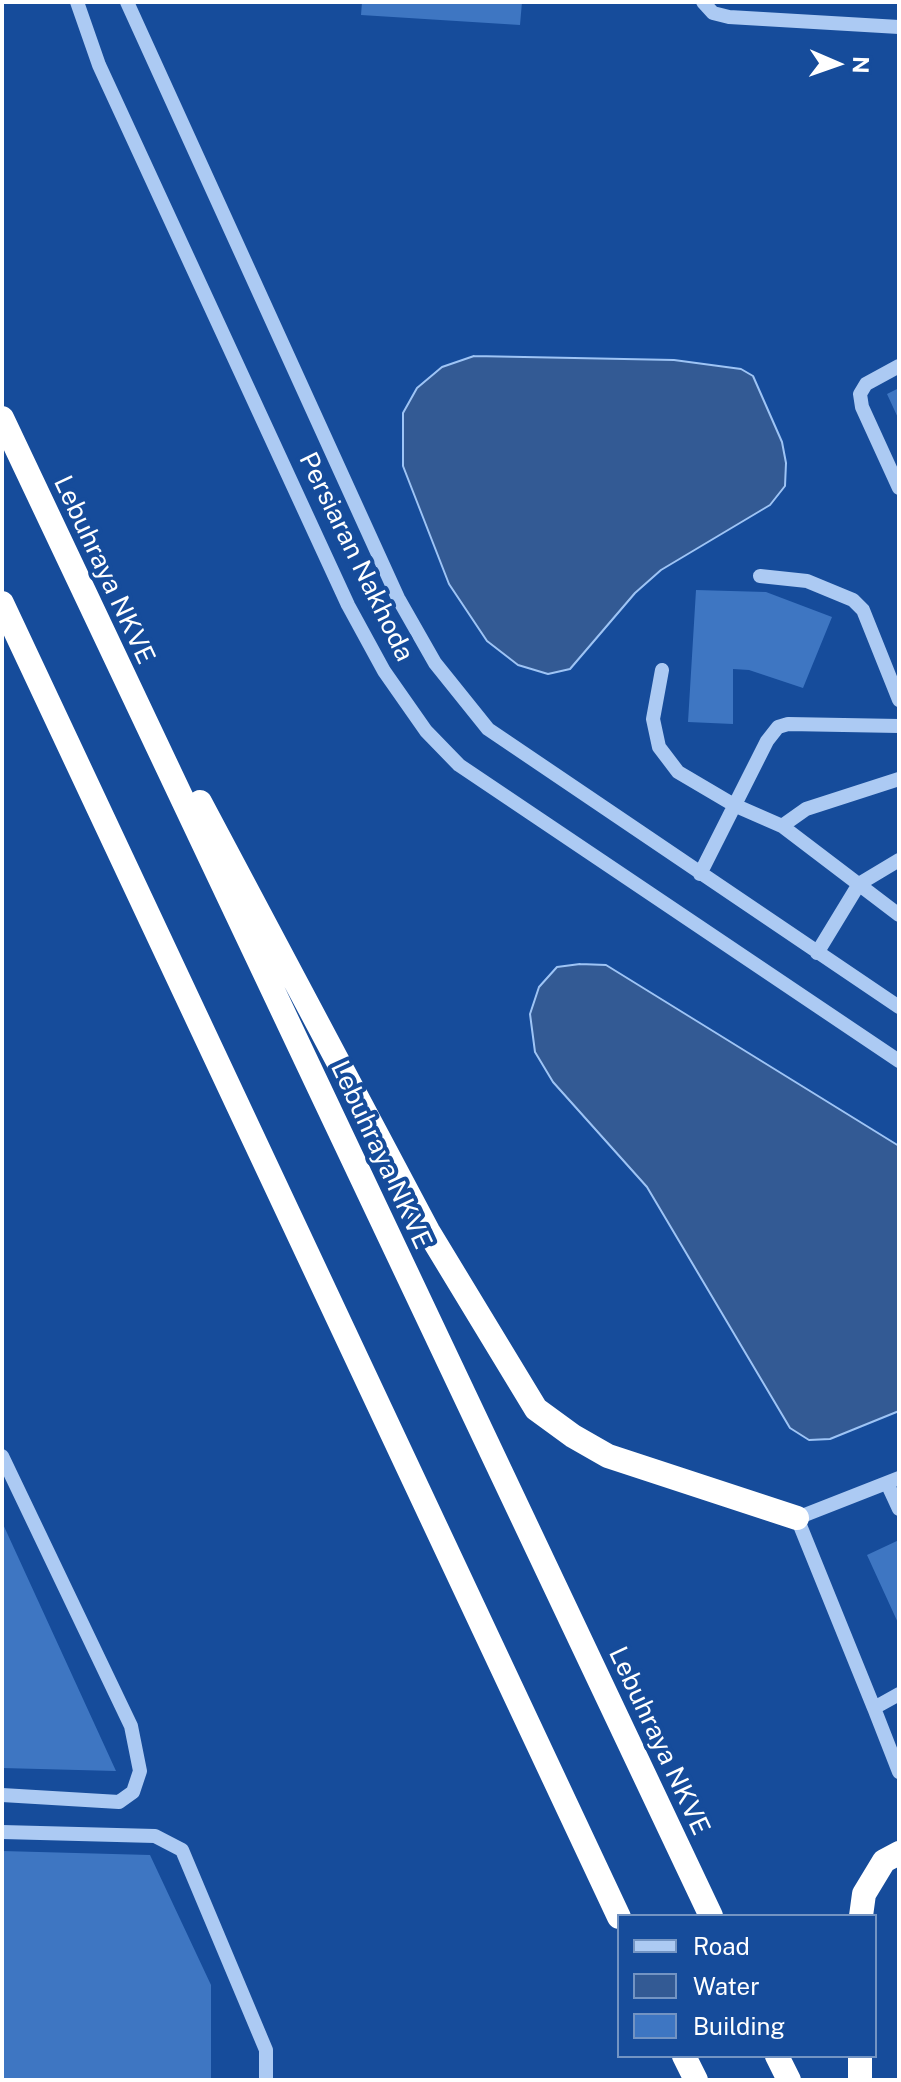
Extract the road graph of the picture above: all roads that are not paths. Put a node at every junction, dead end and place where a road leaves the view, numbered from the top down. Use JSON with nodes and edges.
{"nodes":[{"id":1,"x":77,"y":2,"type":"edge"},
{"id":2,"x":127,"y":2,"type":"edge"},
{"id":3,"x":703,"y":2,"type":"edge"},
{"id":4,"x":899,"y":27,"type":"edge"},
{"id":5,"x":899,"y":366,"type":"edge"},
{"id":6,"x":2,"y":418,"type":"edge"},
{"id":7,"x":899,"y":488,"type":"edge"},
{"id":8,"x":46,"y":514,"type":"junction"},
{"id":9,"x":760,"y":576,"type":"dead end"},
{"id":10,"x":2,"y":603,"type":"edge"},
{"id":11,"x":662,"y":670,"type":"dead end"},
{"id":12,"x":899,"y":700,"type":"edge"},
{"id":13,"x":899,"y":726,"type":"edge"},
{"id":14,"x":899,"y":779,"type":"edge"},
{"id":15,"x":734,"y":805,"type":"junction"},
{"id":16,"x":782,"y":826,"type":"junction"},
{"id":17,"x":899,"y":860,"type":"edge"},
{"id":18,"x":700,"y":874,"type":"junction"},
{"id":19,"x":859,"y":884,"type":"junction"},
{"id":20,"x":899,"y":915,"type":"edge"},
{"id":21,"x":817,"y":953,"type":"junction"},
{"id":22,"x":899,"y":1007,"type":"edge"},
{"id":23,"x":899,"y":1061,"type":"edge"},
{"id":24,"x":2,"y":1456,"type":"edge"},
{"id":25,"x":893,"y":1480,"type":"edge"},
{"id":26,"x":899,"y":1509,"type":"edge"},
{"id":27,"x":797,"y":1518,"type":"junction"},
{"id":28,"x":899,"y":1694,"type":"edge"},
{"id":29,"x":874,"y":1708,"type":"junction"},
{"id":30,"x":899,"y":1772,"type":"edge"},
{"id":31,"x":2,"y":1795,"type":"edge"},
{"id":32,"x":2,"y":1832,"type":"edge"},
{"id":33,"x":899,"y":1853,"type":"edge"},
{"id":34,"x":618,"y":1914,"type":"edge"},
{"id":35,"x":710,"y":1914,"type":"edge"},
{"id":36,"x":861,"y":1914,"type":"edge"},
{"id":37,"x":685,"y":2058,"type":"edge"},
{"id":38,"x":778,"y":2058,"type":"edge"},
{"id":39,"x":860,"y":2058,"type":"edge"},
{"id":40,"x":266,"y":2080,"type":"edge"},
{"id":41,"x":696,"y":2080,"type":"edge"},
{"id":42,"x":789,"y":2080,"type":"edge"},
{"id":43,"x":860,"y":2080,"type":"edge"}],
"edges":[{"from":1,"to":23,"type":"street","name":"Persiaran Nakhoda"},
{"from":2,"to":18,"type":"street","name":"Persiaran Nakhoda"},
{"from":3,"to":4,"type":"street"},
{"from":5,"to":7,"type":"street"},
{"from":6,"to":8,"type":"highway","name":"Lebuhraya NKVE"},
{"from":8,"to":27,"type":"highway"},
{"from":8,"to":35,"type":"highway","name":"Lebuhraya NKVE"},
{"from":9,"to":12,"type":"street"},
{"from":10,"to":34,"type":"highway"},
{"from":11,"to":15,"type":"street"},
{"from":13,"to":15,"type":"street"},
{"from":14,"to":16,"type":"street"},
{"from":15,"to":16,"type":"street"},
{"from":15,"to":18,"type":"street"},
{"from":16,"to":19,"type":"street"},
{"from":17,"to":19,"type":"street"},
{"from":18,"to":21,"type":"street","name":"Persiaran Nakhoda"},
{"from":19,"to":20,"type":"street"},
{"from":19,"to":21,"type":"street"},
{"from":21,"to":22,"type":"street","name":"Persiaran Nakhoda"},
{"from":24,"to":31,"type":"street"},
{"from":25,"to":26,"type":"street"},
{"from":25,"to":27,"type":"street"},
{"from":27,"to":29,"type":"street"},
{"from":28,"to":29,"type":"street"},
{"from":29,"to":30,"type":"street"},
{"from":32,"to":40,"type":"street"},
{"from":33,"to":36,"type":"highway"},
{"from":37,"to":41,"type":"highway"},
{"from":38,"to":42,"type":"highway"},
{"from":39,"to":43,"type":"highway"}]}
